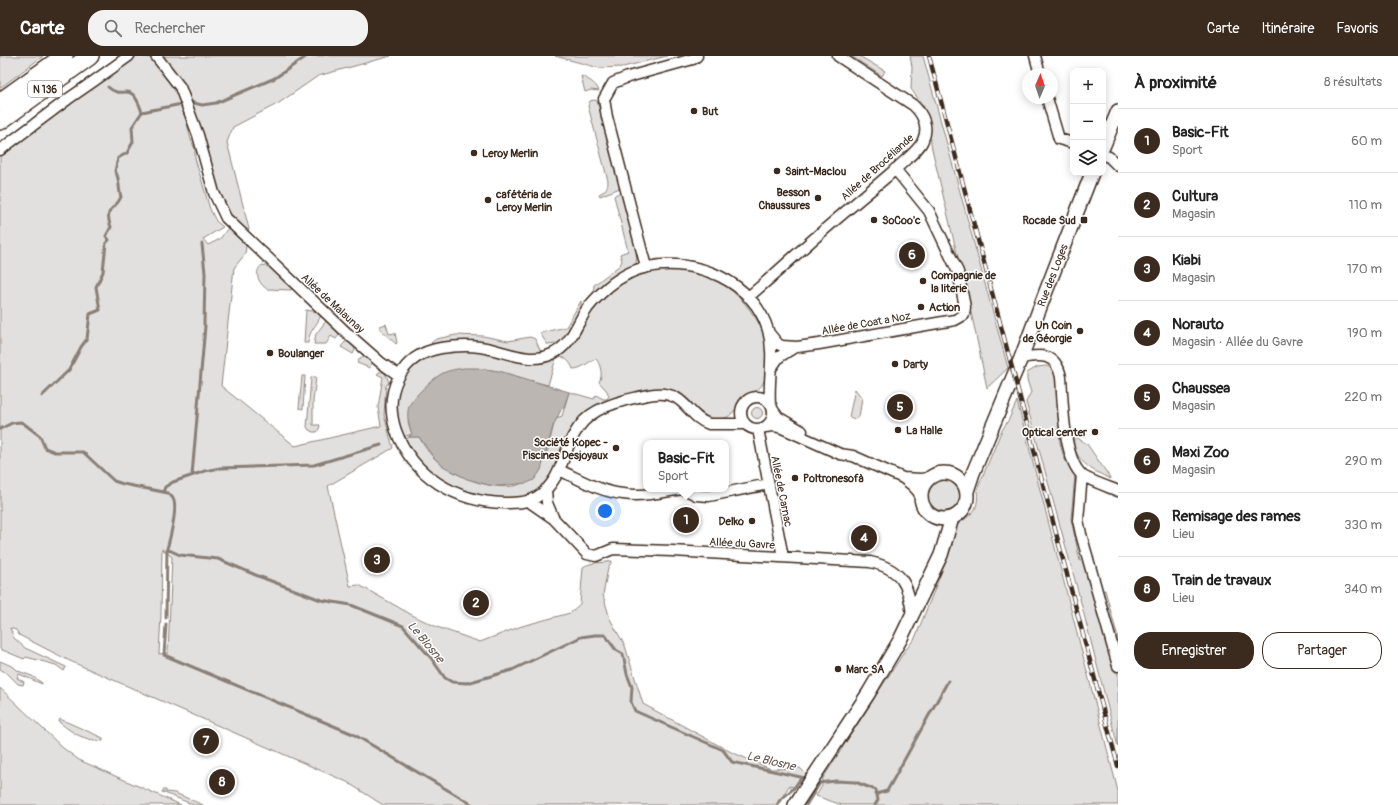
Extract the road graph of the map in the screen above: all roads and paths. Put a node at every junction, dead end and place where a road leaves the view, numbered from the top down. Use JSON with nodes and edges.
{"nodes":[{"id":1,"x":64,"y":56,"type":"edge"},
{"id":2,"x":90,"y":56,"type":"edge"},
{"id":3,"x":129,"y":56,"type":"edge"},
{"id":4,"x":156,"y":56,"type":"edge"},
{"id":5,"x":697,"y":56,"type":"edge"},
{"id":6,"x":838,"y":56,"type":"edge"},
{"id":7,"x":1035,"y":56,"type":"edge"},
{"id":8,"x":1038,"y":68,"type":"edge"},
{"id":9,"x":0,"y":102,"type":"edge"},
{"id":10,"x":1049,"y":104,"type":"edge"},
{"id":11,"x":1118,"y":111,"type":"edge"},
{"id":12,"x":0,"y":121,"type":"edge"},
{"id":13,"x":1106,"y":140,"type":"edge"},
{"id":14,"x":1070,"y":142,"type":"edge"},
{"id":15,"x":0,"y":150,"type":"edge"},
{"id":16,"x":1106,"y":156,"type":"edge"},
{"id":17,"x":1118,"y":166,"type":"edge"},
{"id":18,"x":895,"y":169,"type":"junction"},
{"id":19,"x":1091,"y":176,"type":"edge"},
{"id":20,"x":646,"y":267,"type":"junction"},
{"id":21,"x":748,"y":297,"type":"junction"},
{"id":22,"x":768,"y":331,"type":"junction"},
{"id":23,"x":797,"y":346,"type":"junction"},
{"id":24,"x":1021,"y":358,"type":"junction"},
{"id":25,"x":772,"y":367,"type":"junction"},
{"id":26,"x":398,"y":375,"type":"junction"},
{"id":27,"x":772,"y":407,"type":"junction"},
{"id":28,"x":745,"y":424,"type":"junction"},
{"id":29,"x":761,"y":428,"type":"junction"},
{"id":30,"x":853,"y":456,"type":"junction"},
{"id":31,"x":976,"y":466,"type":"junction"},
{"id":32,"x":559,"y":470,"type":"junction"},
{"id":33,"x":1082,"y":475,"type":"junction"},
{"id":34,"x":955,"y":476,"type":"junction"},
{"id":35,"x":903,"y":478,"type":"junction"},
{"id":36,"x":929,"y":478,"type":"junction"},
{"id":37,"x":769,"y":484,"type":"junction"},
{"id":38,"x":546,"y":489,"type":"junction"},
{"id":39,"x":967,"y":491,"type":"junction"},
{"id":40,"x":1118,"y":491,"type":"edge"},
{"id":41,"x":664,"y":492,"type":"edge"},
{"id":42,"x":690,"y":492,"type":"edge"},
{"id":43,"x":729,"y":492,"type":"edge"},
{"id":44,"x":729,"y":492,"type":"edge"},
{"id":45,"x":921,"y":495,"type":"junction"},
{"id":46,"x":528,"y":501,"type":"junction"},
{"id":47,"x":934,"y":517,"type":"junction"},
{"id":48,"x":952,"y":518,"type":"junction"},
{"id":49,"x":554,"y":519,"type":"junction"},
{"id":50,"x":945,"y":542,"type":"junction"},
{"id":51,"x":783,"y":557,"type":"junction"},
{"id":52,"x":912,"y":615,"type":"junction"},
{"id":53,"x":1118,"y":666,"type":"edge"},
{"id":54,"x":795,"y":805,"type":"edge"}],
"edges":[{"from":1,"to":9,"type":"highway","number":"N 136"},
{"from":2,"to":12,"type":"highway","number":"N 136"},
{"from":3,"to":15,"type":"street"},
{"from":4,"to":26,"type":"street","name":"Allée de Malaunay"},
{"from":5,"to":20,"type":"street"},
{"from":6,"to":18,"type":"street","name":"Allée de Brocéliande"},
{"from":7,"to":8,"type":"street"},
{"from":10,"to":14,"type":"street"},
{"from":11,"to":13,"type":"street"},
{"from":16,"to":17,"type":"street"},
{"from":18,"to":21,"type":"street","name":"Allée de Brocéliande"},
{"from":18,"to":23,"type":"street","name":"Allée de Coat a Noz"},
{"from":19,"to":24,"type":"street","name":"Rue des Loges"},
{"from":20,"to":21,"type":"street"},
{"from":20,"to":26,"type":"street"},
{"from":21,"to":22,"type":"street"},
{"from":22,"to":23,"type":"street","name":"Allée de Coat a Noz"},
{"from":22,"to":25,"type":"street"},
{"from":23,"to":25,"type":"street","name":"Allée de Coat a Noz"},
{"from":24,"to":31,"type":"street","name":"Rue des Loges"},
{"from":24,"to":33,"type":"street"},
{"from":25,"to":27,"type":"street"},
{"from":26,"to":46,"type":"street"},
{"from":27,"to":28,"type":"street"},
{"from":27,"to":29,"type":"street"},
{"from":27,"to":30,"type":"street"},
{"from":28,"to":29,"type":"street"},
{"from":28,"to":32,"type":"street"},
{"from":29,"to":30,"type":"street"},
{"from":29,"to":37,"type":"street","name":"Allée de Carnac"},
{"from":30,"to":35,"type":"street"},
{"from":31,"to":34,"type":"street"},
{"from":31,"to":39,"type":"street","name":"Rue des Loges"},
{"from":32,"to":38,"type":"street"},
{"from":32,"to":41,"type":"street"},
{"from":33,"to":40,"type":"street"},
{"from":33,"to":53,"type":"street"},
{"from":34,"to":36,"type":"street"},
{"from":34,"to":39,"type":"street"},
{"from":35,"to":36,"type":"street"},
{"from":35,"to":45,"type":"street"},
{"from":36,"to":45,"type":"street"},
{"from":37,"to":44,"type":"street"},
{"from":37,"to":51,"type":"street","name":"Allée de Carnac"},
{"from":38,"to":46,"type":"street"},
{"from":38,"to":49,"type":"street","name":"Allée du Gavre"},
{"from":39,"to":48,"type":"street"},
{"from":42,"to":43,"type":"street"},
{"from":45,"to":47,"type":"street"},
{"from":46,"to":49,"type":"street","name":"Allée du Gavre"},
{"from":47,"to":48,"type":"street"},
{"from":47,"to":50,"type":"street"},
{"from":48,"to":50,"type":"street"},
{"from":49,"to":51,"type":"street","name":"Allée du Gavre"},
{"from":50,"to":52,"type":"street"},
{"from":51,"to":52,"type":"street","name":"Allée du Gavre"},
{"from":52,"to":54,"type":"street"}]}
